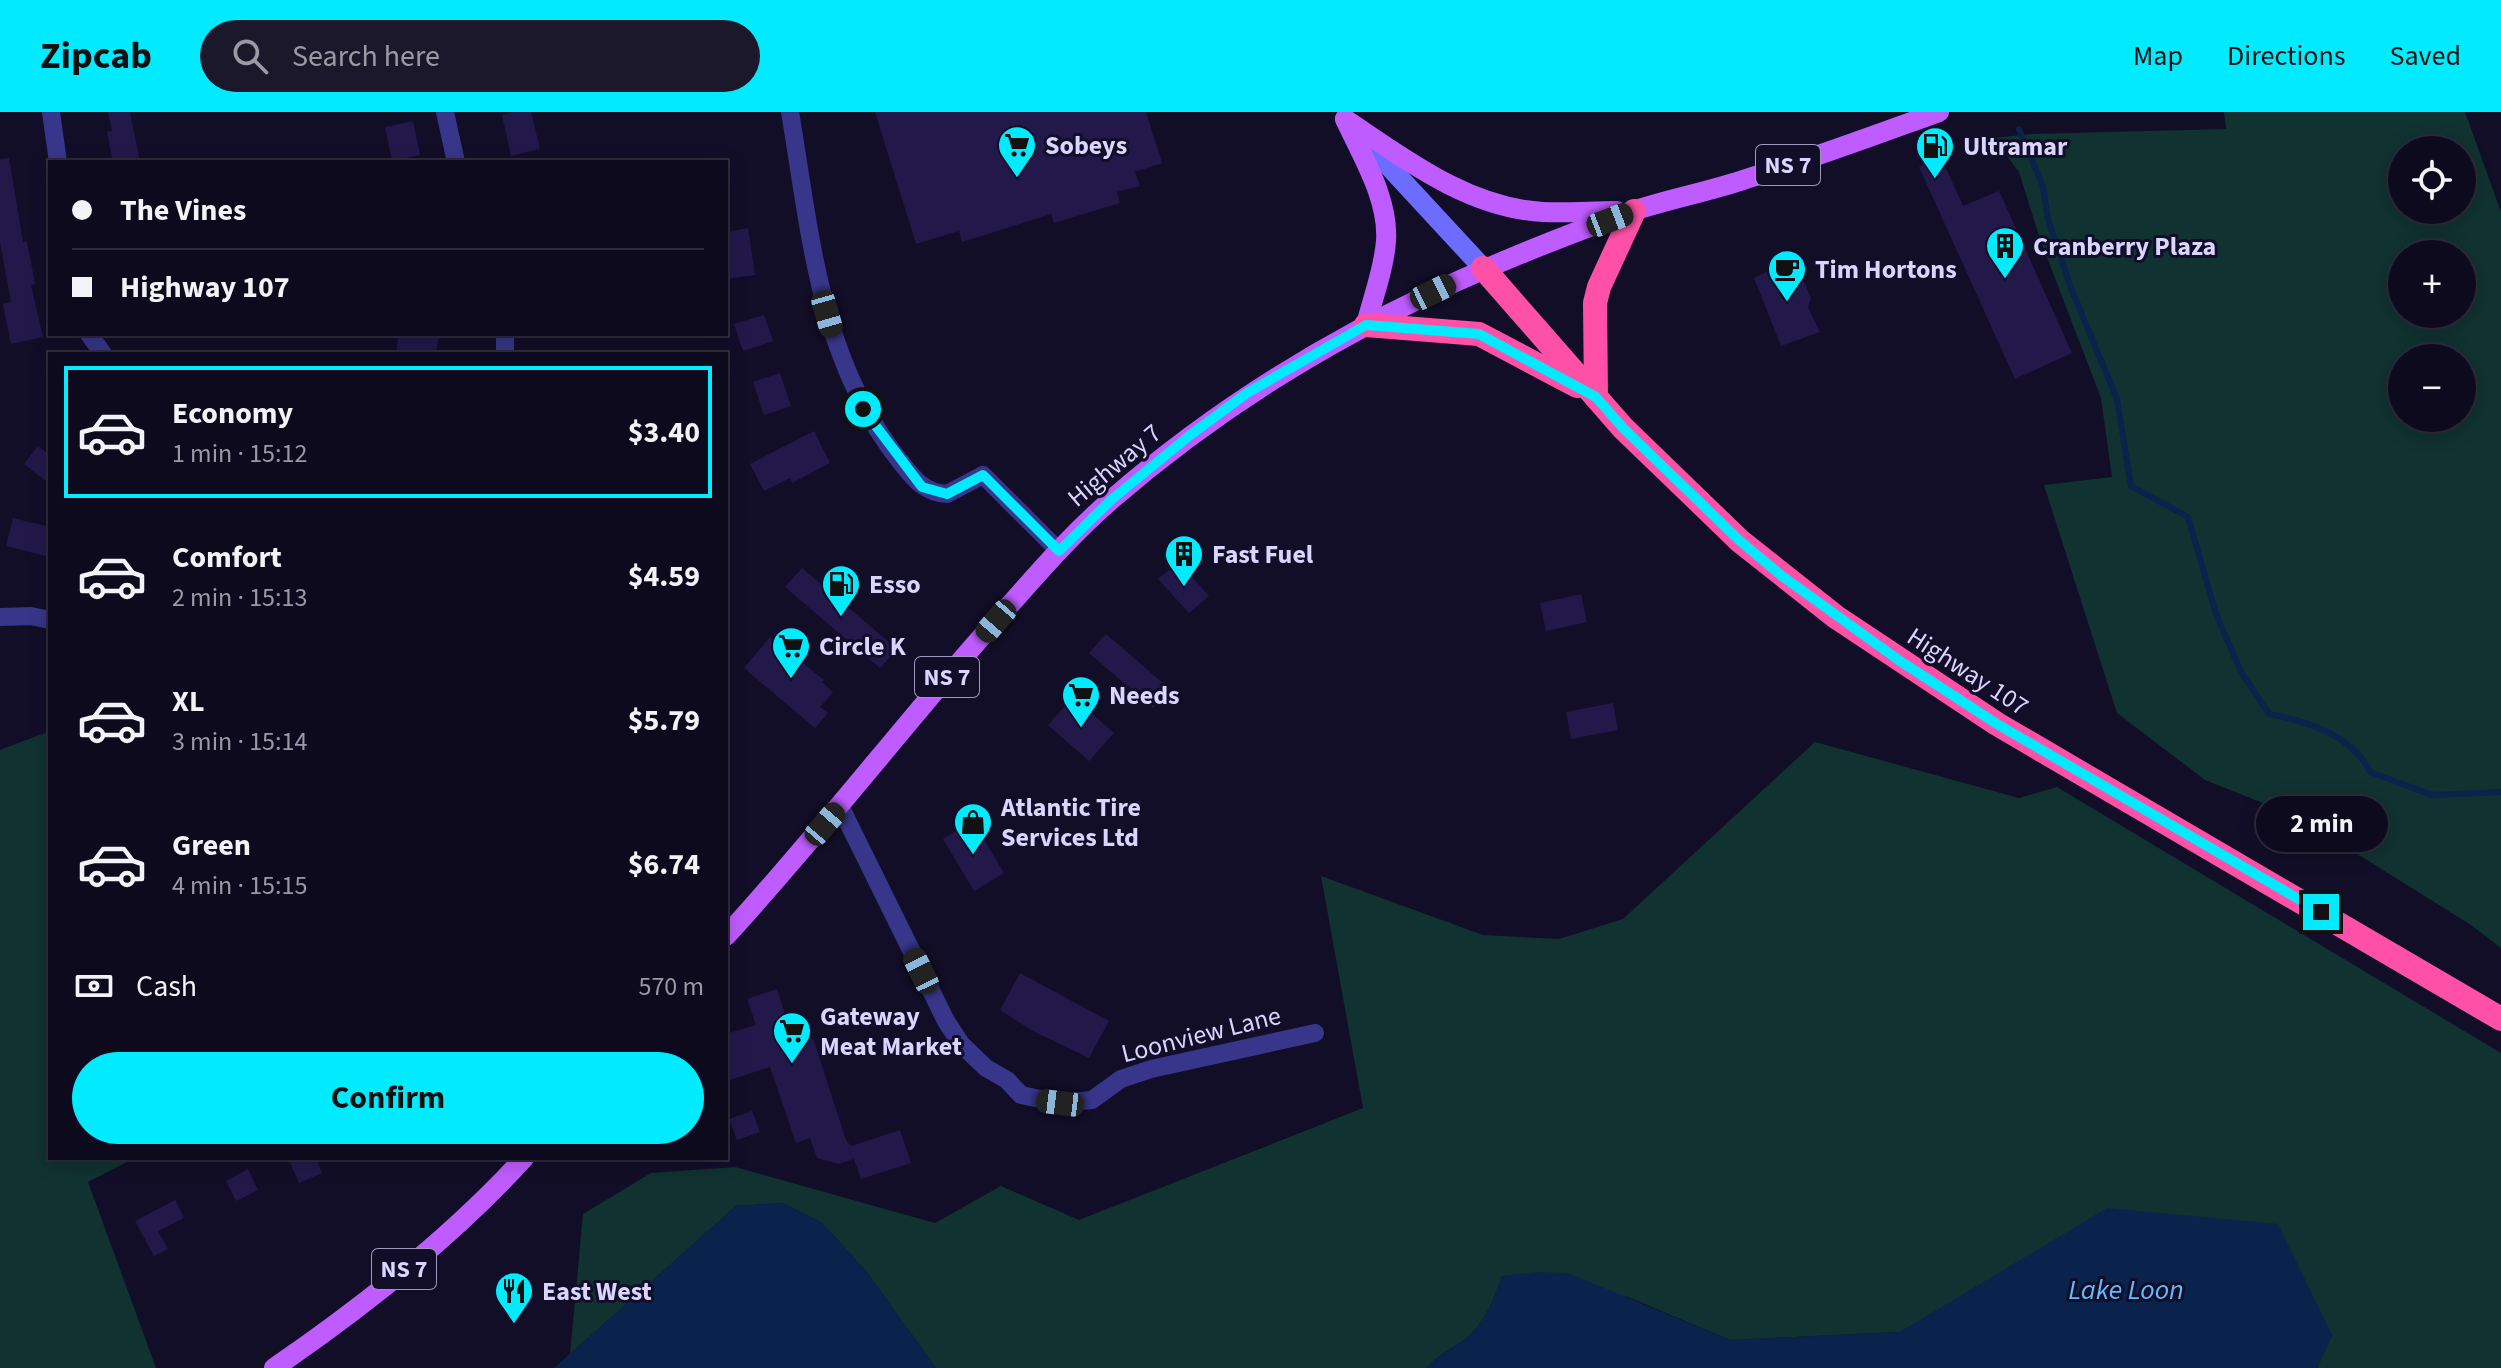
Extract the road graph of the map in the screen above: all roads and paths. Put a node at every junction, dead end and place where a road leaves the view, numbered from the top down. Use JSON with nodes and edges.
{"nodes":[{"id":1,"x":51,"y":112,"type":"edge"},
{"id":2,"x":445,"y":112,"type":"edge"},
{"id":3,"x":790,"y":112,"type":"edge"},
{"id":4,"x":1939,"y":112,"type":"edge"},
{"id":5,"x":1342,"y":116,"type":"edge"},
{"id":6,"x":58,"y":160,"type":"edge"},
{"id":7,"x":456,"y":160,"type":"edge"},
{"id":8,"x":1634,"y":211,"type":"junction"},
{"id":9,"x":1483,"y":268,"type":"junction"},
{"id":10,"x":1366,"y":325,"type":"junction"},
{"id":11,"x":1596,"y":397,"type":"junction"},
{"id":12,"x":1059,"y":551,"type":"junction"},
{"id":13,"x":0,"y":617,"type":"edge"},
{"id":14,"x":48,"y":620,"type":"edge"},
{"id":15,"x":840,"y":806,"type":"junction"},
{"id":16,"x":728,"y":934,"type":"edge"},
{"id":17,"x":2501,"y":1019,"type":"edge"},
{"id":18,"x":1315,"y":1033,"type":"dead end"},
{"id":19,"x":522,"y":1160,"type":"edge"},
{"id":20,"x":274,"y":1368,"type":"edge"}],
"edges":[{"from":1,"to":6,"type":"street"},
{"from":2,"to":7,"type":"street"},
{"from":3,"to":12,"type":"street"},
{"from":4,"to":8,"type":"main road","number":"NS 7"},
{"from":5,"to":8,"type":"main road"},
{"from":5,"to":9,"type":"main road"},
{"from":5,"to":10,"type":"main road"},
{"from":8,"to":9,"type":"main road","number":"NS 7"},
{"from":8,"to":11,"type":"highway"},
{"from":9,"to":10,"type":"main road","name":"Highway 7","number":"NS 7"},
{"from":9,"to":11,"type":"highway","name":"Highway 107"},
{"from":10,"to":11,"type":"highway"},
{"from":10,"to":12,"type":"main road","name":"Highway 7","number":"NS 7"},
{"from":11,"to":17,"type":"highway","name":"Highway 107"},
{"from":12,"to":15,"type":"main road","name":"Highway 7","number":"NS 7"},
{"from":13,"to":14,"type":"street"},
{"from":15,"to":16,"type":"main road","name":"Highway 7","number":"NS 7"},
{"from":15,"to":18,"type":"street","name":"Loonview Lane"},
{"from":19,"to":20,"type":"main road","number":"NS 7"}]}
